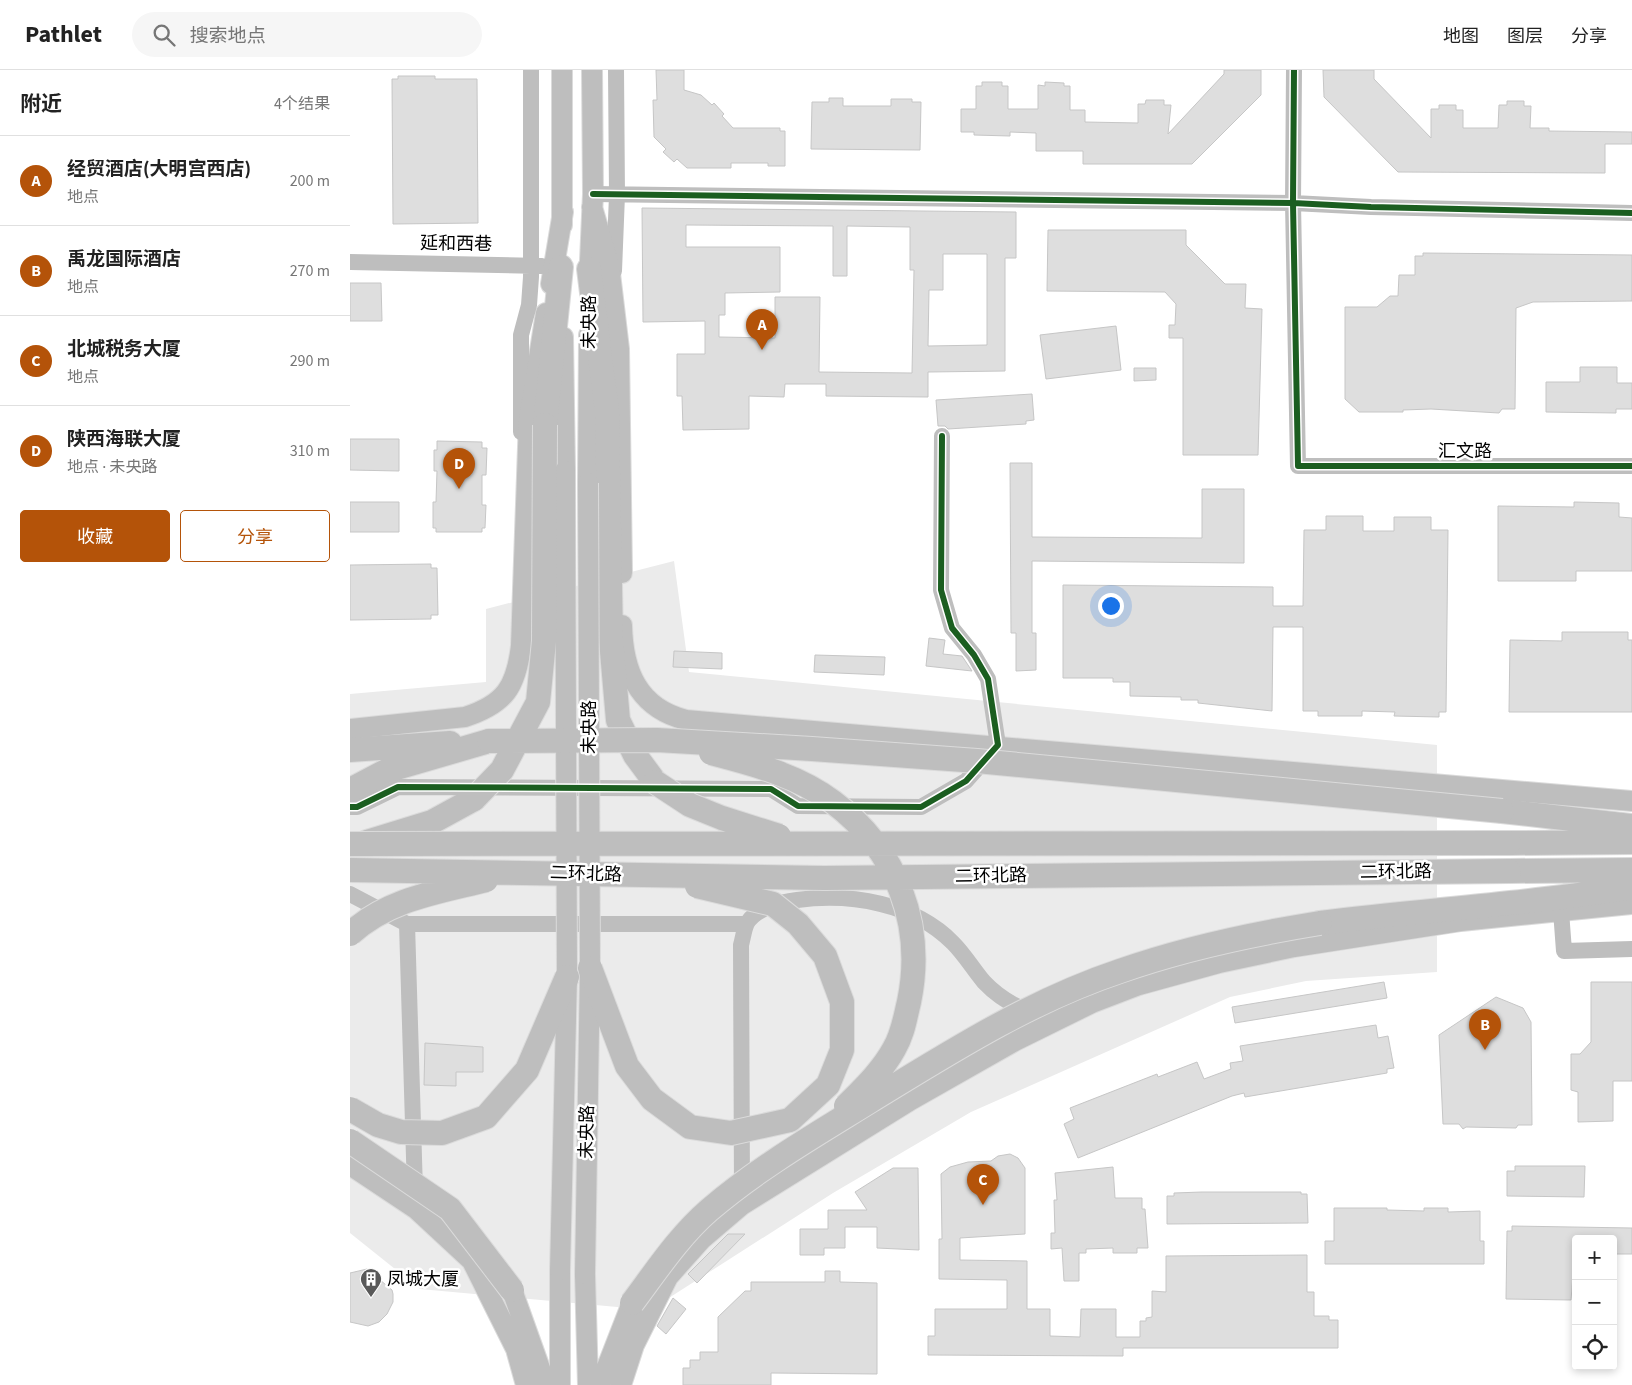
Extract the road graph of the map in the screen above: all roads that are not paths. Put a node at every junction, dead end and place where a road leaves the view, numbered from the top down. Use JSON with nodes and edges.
{"nodes":[{"id":1,"x":531,"y":70,"type":"edge"},
{"id":2,"x":592,"y":70,"type":"edge"},
{"id":3,"x":611,"y":70,"type":"edge"},
{"id":4,"x":616,"y":70,"type":"edge"},
{"id":5,"x":1294,"y":70,"type":"edge"},
{"id":6,"x":560,"y":74,"type":"edge"},
{"id":7,"x":592,"y":99,"type":"junction"},
{"id":8,"x":617,"y":195,"type":"junction"},
{"id":9,"x":593,"y":201,"type":"junction"},
{"id":10,"x":1293,"y":203,"type":"junction"},
{"id":11,"x":1632,"y":213,"type":"edge"},
{"id":12,"x":350,"y":262,"type":"edge"},
{"id":13,"x":531,"y":266,"type":"junction"},
{"id":14,"x":557,"y":267,"type":"junction"},
{"id":15,"x":589,"y":269,"type":"junction"},
{"id":16,"x":613,"y":299,"type":"junction"},
{"id":17,"x":942,"y":436,"type":"dead end"},
{"id":18,"x":527,"y":464,"type":"junction"},
{"id":19,"x":1632,"y":466,"type":"edge"},
{"id":20,"x":350,"y":729,"type":"edge"},
{"id":21,"x":656,"y":740,"type":"junction"},
{"id":22,"x":489,"y":741,"type":"junction"},
{"id":23,"x":998,"y":745,"type":"junction"},
{"id":24,"x":350,"y":750,"type":"edge"},
{"id":25,"x":350,"y":790,"type":"edge"},
{"id":26,"x":1632,"y":801,"type":"edge"},
{"id":27,"x":350,"y":807,"type":"edge"},
{"id":28,"x":1632,"y":826,"type":"edge"},
{"id":29,"x":1632,"y":842,"type":"edge"},
{"id":30,"x":802,"y":843,"type":"junction"},
{"id":31,"x":356,"y":844,"type":"edge"},
{"id":32,"x":350,"y":870,"type":"edge"},
{"id":33,"x":1632,"y":870,"type":"edge"},
{"id":34,"x":519,"y":872,"type":"junction"},
{"id":35,"x":656,"y":876,"type":"junction"},
{"id":36,"x":1632,"y":887,"type":"edge"},
{"id":37,"x":350,"y":894,"type":"edge"},
{"id":38,"x":1632,"y":904,"type":"edge"},
{"id":39,"x":1561,"y":911,"type":"junction"},
{"id":40,"x":407,"y":924,"type":"junction"},
{"id":41,"x":746,"y":924,"type":"junction"},
{"id":42,"x":350,"y":934,"type":"edge"},
{"id":43,"x":1632,"y":949,"type":"edge"},
{"id":44,"x":590,"y":968,"type":"junction"},
{"id":45,"x":567,"y":977,"type":"junction"},
{"id":46,"x":1052,"y":1022,"type":"junction"},
{"id":47,"x":350,"y":1109,"type":"edge"},
{"id":48,"x":815,"y":1135,"type":"junction"},
{"id":49,"x":350,"y":1141,"type":"edge"},
{"id":50,"x":350,"y":1166,"type":"edge"},
{"id":51,"x":742,"y":1205,"type":"junction"},
{"id":52,"x":416,"y":1209,"type":"junction"},
{"id":53,"x":512,"y":1290,"type":"joint"},
{"id":54,"x":632,"y":1303,"type":"joint"},
{"id":55,"x":526,"y":1385,"type":"edge"},
{"id":56,"x":543,"y":1385,"type":"edge"},
{"id":57,"x":560,"y":1385,"type":"edge"},
{"id":58,"x":588,"y":1385,"type":"edge"},
{"id":59,"x":600,"y":1385,"type":"edge"},
{"id":60,"x":621,"y":1385,"type":"edge"}],
"edges":[{"from":1,"to":13,"type":"street"},
{"from":2,"to":7,"type":"main road","name":"未央路"},
{"from":3,"to":7,"type":"street"},
{"from":4,"to":8,"type":"street"},
{"from":5,"to":10,"type":"street"},
{"from":6,"to":14,"type":"main road","name":"未央路"},
{"from":7,"to":9,"type":"main road","name":"未央路"},
{"from":8,"to":9,"type":"street"},
{"from":8,"to":10,"type":"street"},
{"from":8,"to":16,"type":"street"},
{"from":9,"to":15,"type":"main road","name":"未央路"},
{"from":9,"to":16,"type":"main road"},
{"from":10,"to":11,"type":"street"},
{"from":10,"to":19,"type":"street","name":"汇文路"},
{"from":12,"to":13,"type":"street","name":"延和西巷"},
{"from":13,"to":14,"type":"street","name":"延和西巷"},
{"from":13,"to":18,"type":"street"},
{"from":14,"to":18,"type":"main road"},
{"from":14,"to":31,"type":"highway","bridge":true},
{"from":14,"to":45,"type":"main road","name":"未央路","bridge":true},
{"from":15,"to":30,"type":"highway","bridge":true},
{"from":15,"to":44,"type":"main road","name":"未央路","bridge":true},
{"from":16,"to":23,"type":"main road"},
{"from":17,"to":23,"type":"street"},
{"from":18,"to":20,"type":"main road"},
{"from":21,"to":22,"type":"highway","bridge":true},
{"from":21,"to":28,"type":"highway","bridge":true},
{"from":21,"to":48,"type":"highway","bridge":true},
{"from":22,"to":24,"type":"highway"},
{"from":22,"to":25,"type":"highway"},
{"from":23,"to":26,"type":"main road"},
{"from":23,"to":27,"type":"street"},
{"from":29,"to":30,"type":"highway","name":"二环北路","bridge":true},
{"from":30,"to":31,"type":"highway","name":"二环北路","bridge":true},
{"from":32,"to":34,"type":"highway","name":"二环北路","bridge":true},
{"from":33,"to":35,"type":"highway","name":"二环北路","bridge":true},
{"from":34,"to":35,"type":"highway","name":"二环北路","bridge":true},
{"from":34,"to":42,"type":"highway","bridge":true},
{"from":35,"to":44,"type":"highway","bridge":true},
{"from":36,"to":48,"type":"highway","bridge":true},
{"from":37,"to":40,"type":"street"},
{"from":38,"to":39,"type":"main road"},
{"from":39,"to":43,"type":"street"},
{"from":39,"to":46,"type":"main road"},
{"from":40,"to":41,"type":"street"},
{"from":40,"to":52,"type":"street"},
{"from":41,"to":46,"type":"street"},
{"from":41,"to":51,"type":"street"},
{"from":44,"to":58,"type":"main road","name":"未央路","bridge":true},
{"from":45,"to":47,"type":"highway","bridge":true},
{"from":45,"to":57,"type":"main road","name":"未央路","bridge":true},
{"from":46,"to":51,"type":"main road"},
{"from":48,"to":54,"type":"highway","bridge":true},
{"from":49,"to":53,"type":"highway","bridge":true},
{"from":50,"to":52,"type":"main road"},
{"from":51,"to":60,"type":"main road"},
{"from":52,"to":55,"type":"main road"},
{"from":53,"to":56,"type":"main road"},
{"from":54,"to":59,"type":"main road"}]}
